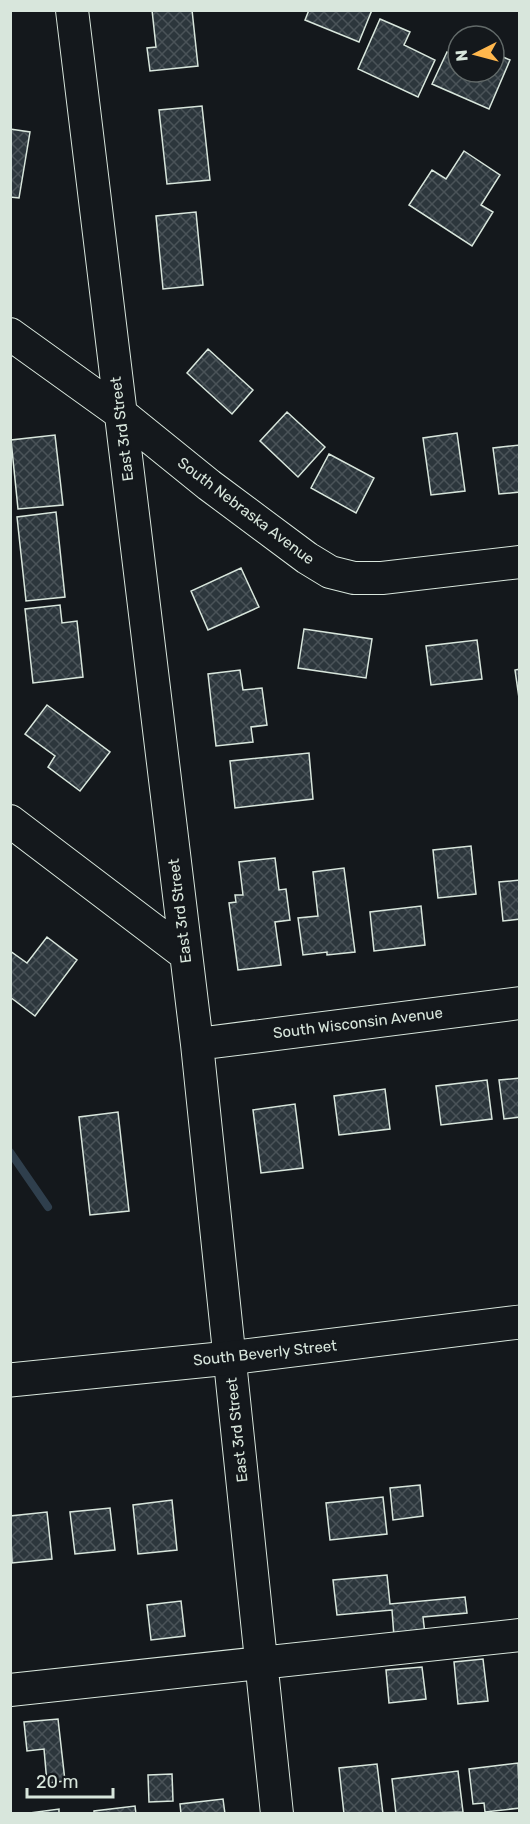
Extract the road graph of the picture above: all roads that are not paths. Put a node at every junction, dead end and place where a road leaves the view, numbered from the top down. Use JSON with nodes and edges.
{"nodes":[{"id":1,"x":72,"y":10,"type":"edge"},
{"id":2,"x":10,"y":334,"type":"edge"},
{"id":3,"x":120,"y":413,"type":"junction"},
{"id":4,"x":519,"y":562,"type":"edge"},
{"id":5,"x":10,"y":821,"type":"edge"},
{"id":6,"x":185,"y":954,"type":"junction"},
{"id":7,"x":519,"y":1003,"type":"edge"},
{"id":8,"x":197,"y":1044,"type":"junction"},
{"id":9,"x":519,"y":1322,"type":"edge"},
{"id":10,"x":229,"y":1358,"type":"junction"},
{"id":11,"x":10,"y":1380,"type":"edge"},
{"id":12,"x":519,"y":1635,"type":"edge"},
{"id":13,"x":261,"y":1663,"type":"junction"},
{"id":14,"x":10,"y":1690,"type":"edge"},
{"id":15,"x":277,"y":1814,"type":"edge"}],
"edges":[{"from":1,"to":3,"type":"street","name":"East 3rd Street"},
{"from":2,"to":3,"type":"street","name":"South Nebraska Avenue"},
{"from":3,"to":4,"type":"street","name":"South Nebraska Avenue"},
{"from":3,"to":6,"type":"street","name":"East 3rd Street"},
{"from":5,"to":6,"type":"street"},
{"from":6,"to":8,"type":"street","name":"East 3rd Street"},
{"from":7,"to":8,"type":"street","name":"South Wisconsin Avenue"},
{"from":8,"to":10,"type":"street","name":"East 3rd Street"},
{"from":9,"to":10,"type":"main road","name":"South Beverly Street"},
{"from":10,"to":11,"type":"main road","name":"South Beverly Street"},
{"from":10,"to":13,"type":"street","name":"East 3rd Street"},
{"from":12,"to":13,"type":"street"},
{"from":13,"to":14,"type":"street"},
{"from":13,"to":15,"type":"street","name":"East 3rd Street"}]}
